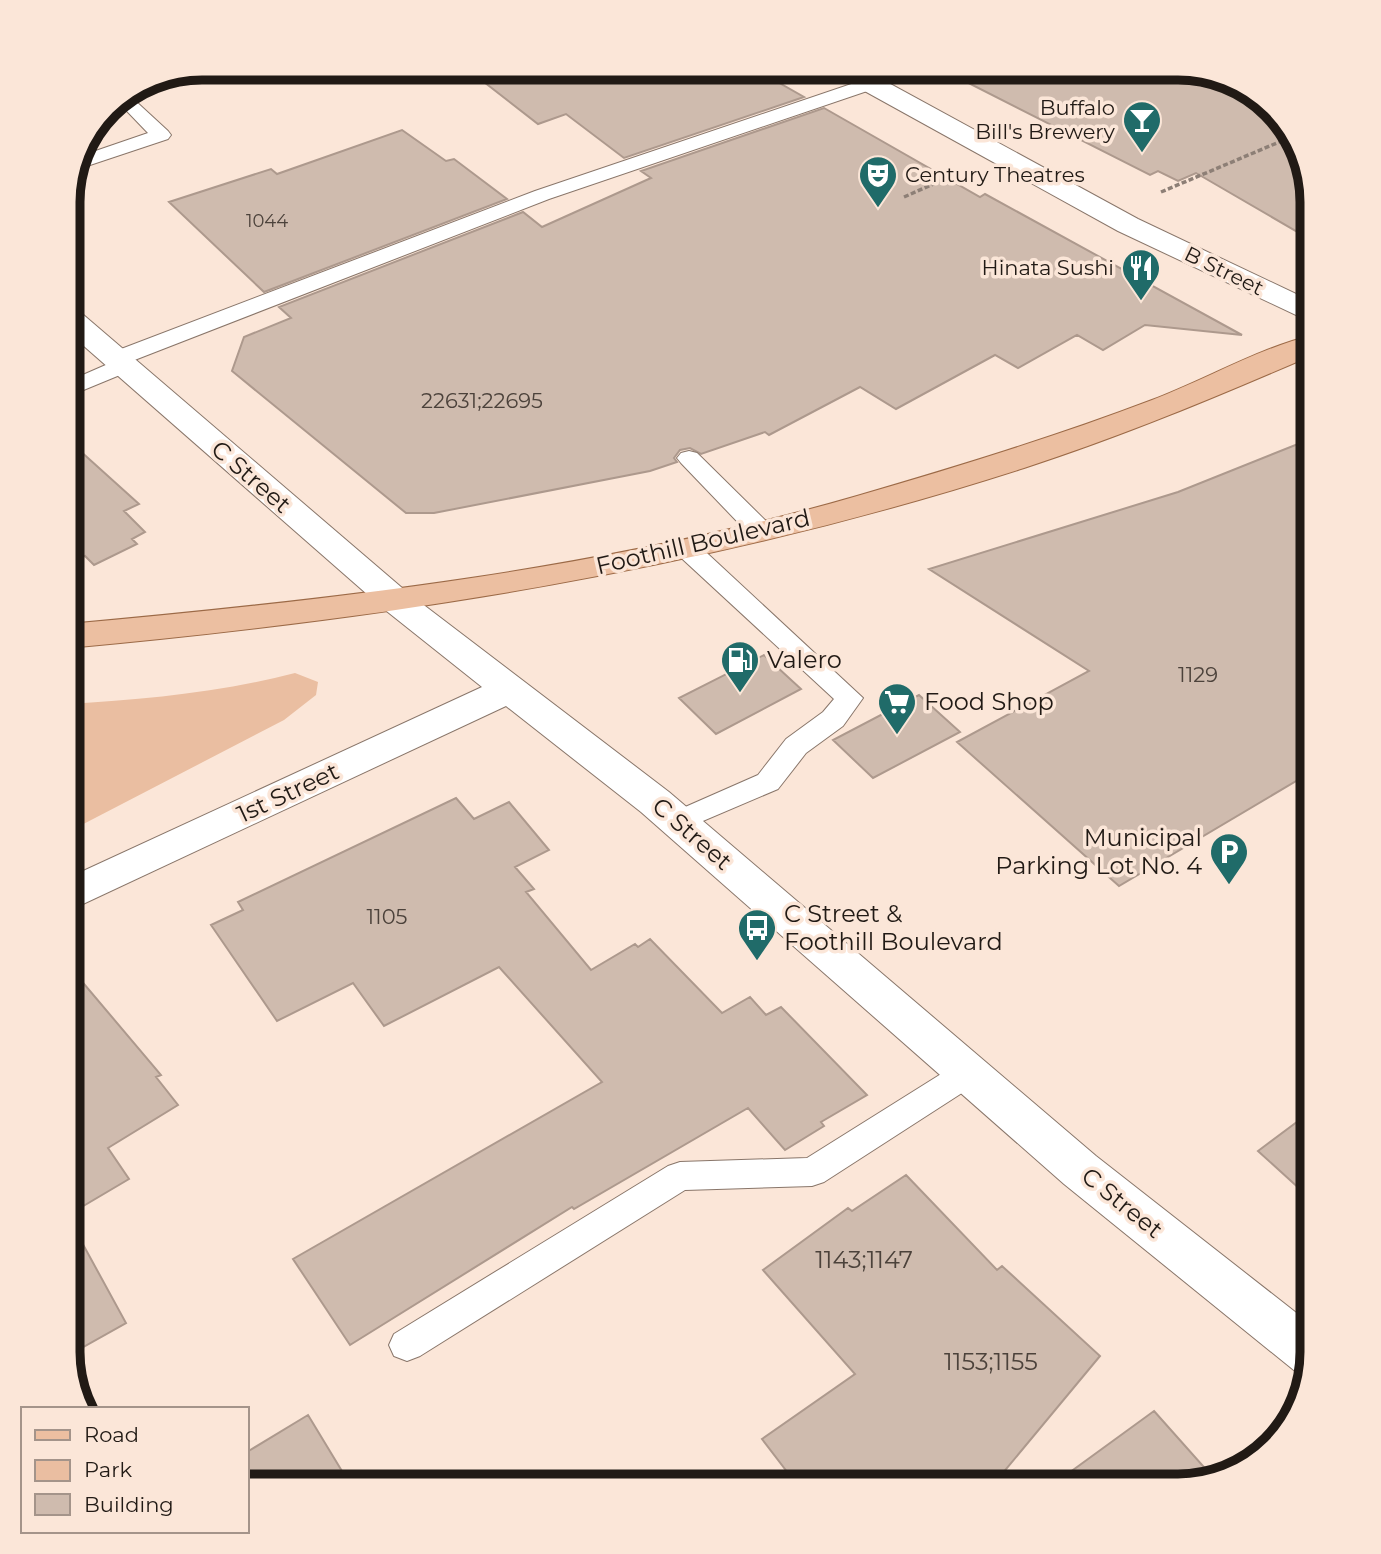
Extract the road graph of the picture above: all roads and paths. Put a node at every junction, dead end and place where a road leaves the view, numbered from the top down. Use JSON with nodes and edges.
{"nodes":[{"id":1,"x":863,"y":81,"type":"edge"},
{"id":2,"x":869,"y":84,"type":"junction"},
{"id":3,"x":131,"y":104,"type":"edge"},
{"id":4,"x":1283,"y":140,"type":"edge"},
{"id":5,"x":89,"y":160,"type":"edge"},
{"id":6,"x":1161,"y":192,"type":"dead end"},
{"id":7,"x":394,"y":251,"type":"junction"},
{"id":8,"x":416,"y":266,"type":"dead end"},
{"id":9,"x":1300,"y":308,"type":"edge"},
{"id":10,"x":81,"y":328,"type":"edge"},
{"id":11,"x":1300,"y":350,"type":"edge"},
{"id":12,"x":120,"y":362,"type":"junction"},
{"id":13,"x":81,"y":384,"type":"edge"},
{"id":14,"x":689,"y":458,"type":"dead end"},
{"id":15,"x":760,"y":530,"type":"junction"},
{"id":16,"x":686,"y":548,"type":"junction"},
{"id":17,"x":396,"y":601,"type":"junction"},
{"id":18,"x":81,"y":635,"type":"edge"},
{"id":19,"x":508,"y":691,"type":"junction"},
{"id":20,"x":677,"y":822,"type":"junction"},
{"id":21,"x":80,"y":890,"type":"edge"},
{"id":22,"x":968,"y":1073,"type":"junction"},
{"id":23,"x":407,"y":1345,"type":"dead end"},
{"id":24,"x":1300,"y":1345,"type":"edge"}],
"edges":[{"from":1,"to":2,"type":"street","name":"B Street"},
{"from":2,"to":7,"type":"lane"},
{"from":2,"to":9,"type":"street","name":"B Street"},
{"from":3,"to":5,"type":"lane"},
{"from":4,"to":6,"type":"path"},
{"from":7,"to":8,"type":"lane"},
{"from":7,"to":12,"type":"lane"},
{"from":10,"to":12,"type":"street","name":"C Street"},
{"from":11,"to":15,"type":"main road","name":"Foothill Boulevard"},
{"from":12,"to":13,"type":"lane"},
{"from":12,"to":17,"type":"street","name":"C Street"},
{"from":14,"to":15,"type":"lane"},
{"from":15,"to":16,"type":"main road","name":"Foothill Boulevard"},
{"from":16,"to":17,"type":"main road","name":"Foothill Boulevard"},
{"from":16,"to":20,"type":"lane"},
{"from":17,"to":18,"type":"main road","name":"Foothill Boulevard"},
{"from":17,"to":19,"type":"street","name":"C Street"},
{"from":19,"to":20,"type":"street","name":"C Street"},
{"from":19,"to":21,"type":"street","name":"1st Street"},
{"from":20,"to":22,"type":"street","name":"C Street"},
{"from":22,"to":23,"type":"lane"},
{"from":22,"to":24,"type":"street","name":"C Street"}]}
